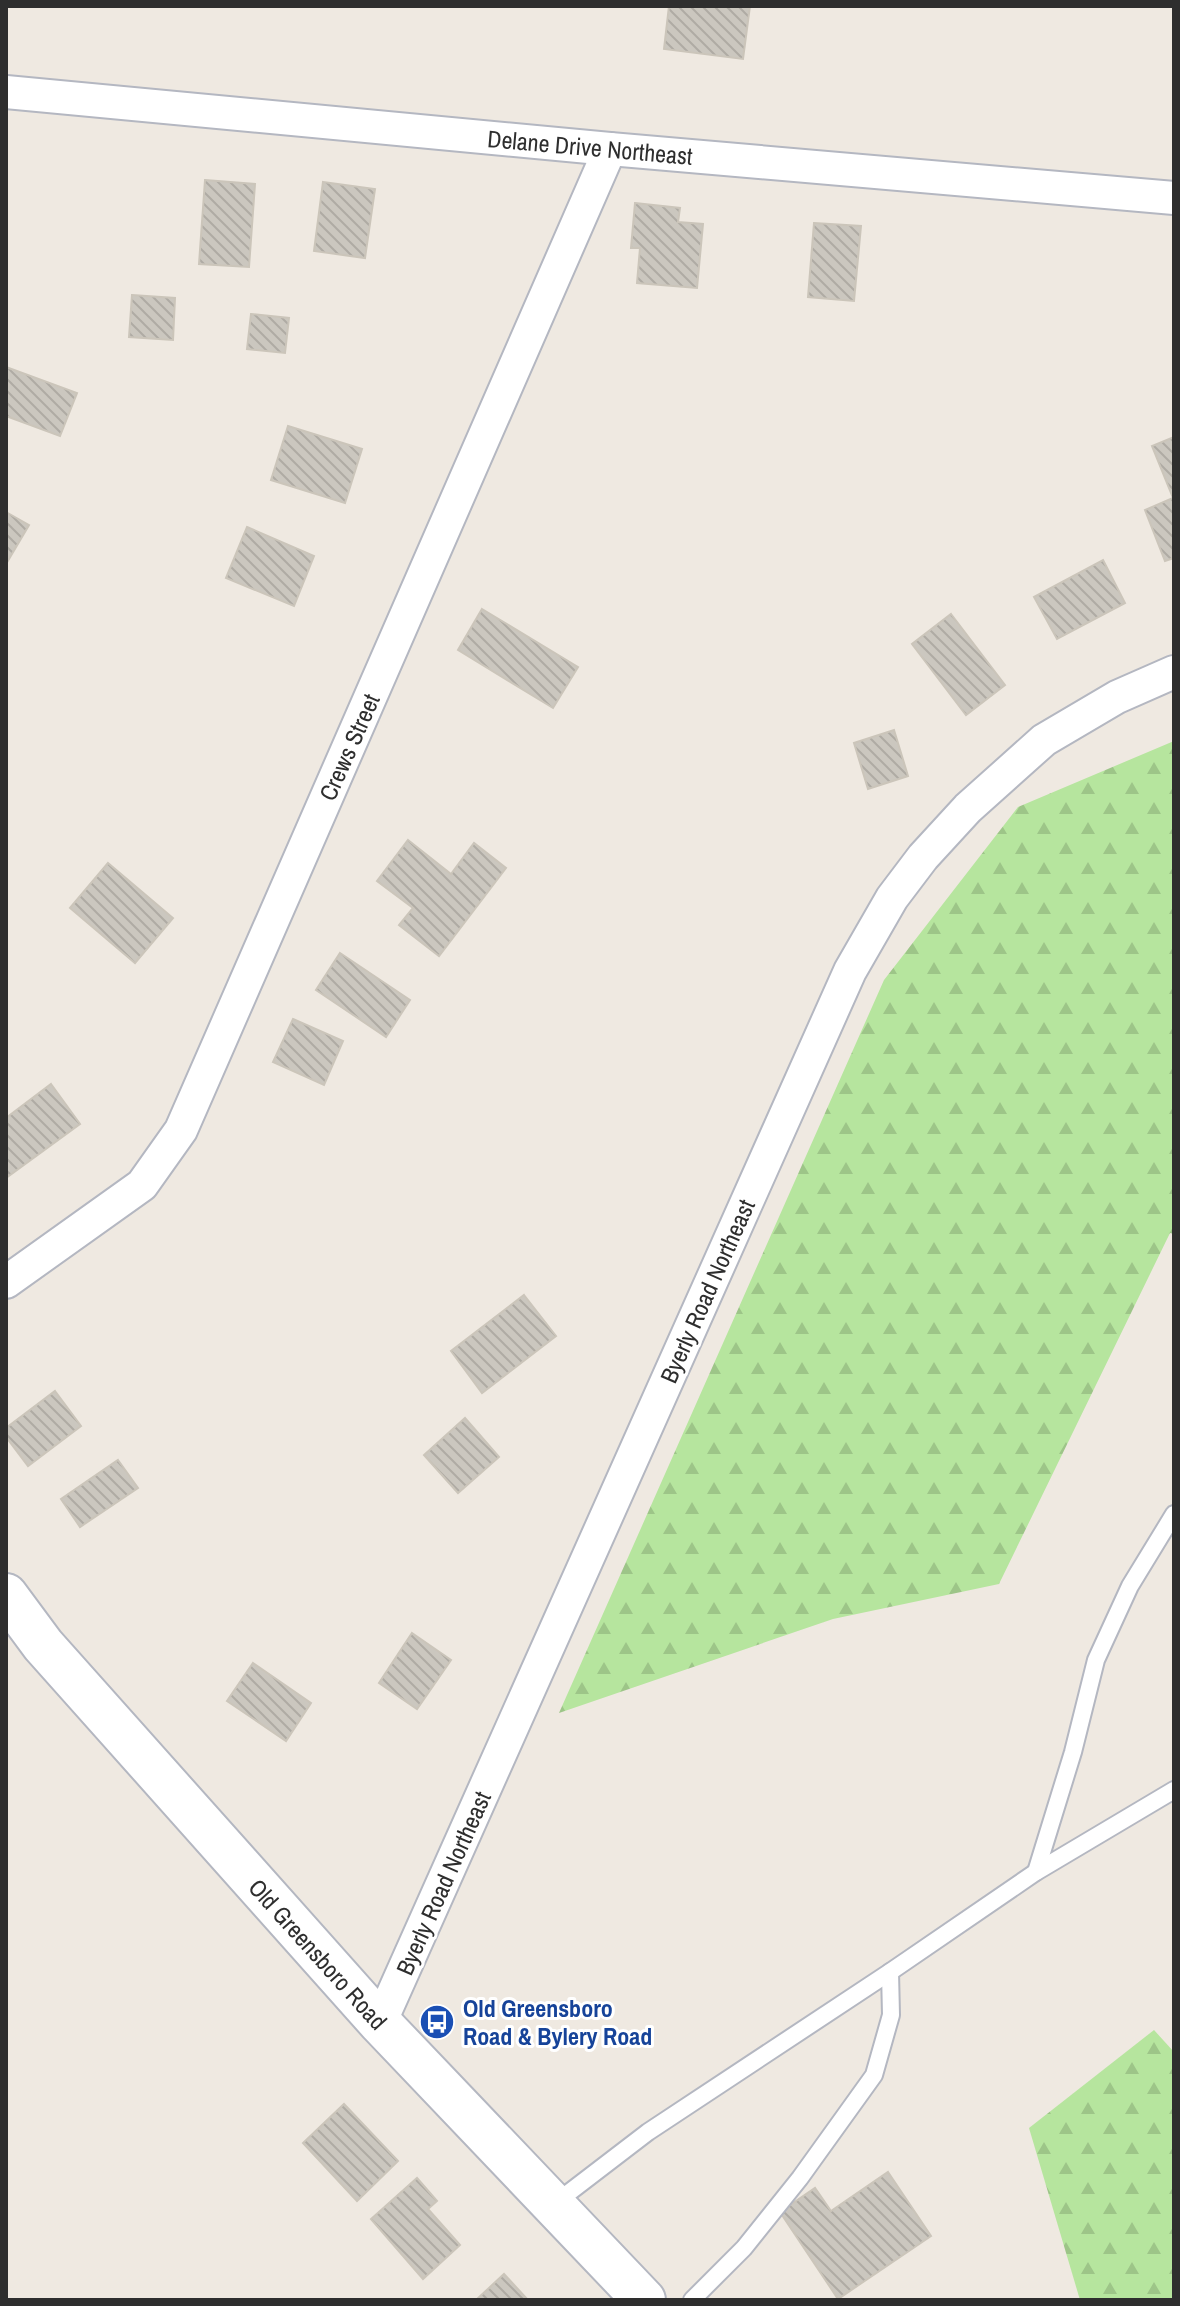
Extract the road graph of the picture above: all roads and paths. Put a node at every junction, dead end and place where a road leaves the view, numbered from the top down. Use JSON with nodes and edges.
{"nodes":[{"id":1,"x":6,"y":92,"type":"edge"},
{"id":2,"x":610,"y":149,"type":"junction"},
{"id":3,"x":1174,"y":198,"type":"edge"},
{"id":4,"x":1174,"y":672,"type":"edge"},
{"id":5,"x":6,"y":1282,"type":"edge"},
{"id":6,"x":1174,"y":1514,"type":"edge"},
{"id":7,"x":6,"y":1595,"type":"edge"},
{"id":8,"x":1174,"y":1790,"type":"edge"},
{"id":9,"x":1036,"y":1872,"type":"junction"},
{"id":10,"x":890,"y":1972,"type":"junction"},
{"id":11,"x":380,"y":2023,"type":"junction"},
{"id":12,"x":553,"y":2205,"type":"junction"},
{"id":13,"x":644,"y":2300,"type":"edge"},
{"id":14,"x":692,"y":2300,"type":"edge"}],
"edges":[{"from":1,"to":2,"type":"street","name":"Delane Drive Northeast"},
{"from":2,"to":3,"type":"street","name":"Delane Drive Northeast"},
{"from":2,"to":5,"type":"street","name":"Crews Street"},
{"from":4,"to":11,"type":"street","name":"Byerly Road Northeast"},
{"from":6,"to":9,"type":"lane"},
{"from":7,"to":11,"type":"street","name":"Old Greensboro Road"},
{"from":8,"to":9,"type":"lane"},
{"from":9,"to":10,"type":"lane"},
{"from":10,"to":12,"type":"lane"},
{"from":10,"to":14,"type":"lane"},
{"from":11,"to":12,"type":"street","name":"Old Greensboro Road"},
{"from":12,"to":13,"type":"street","name":"Old Greensboro Road"}]}
